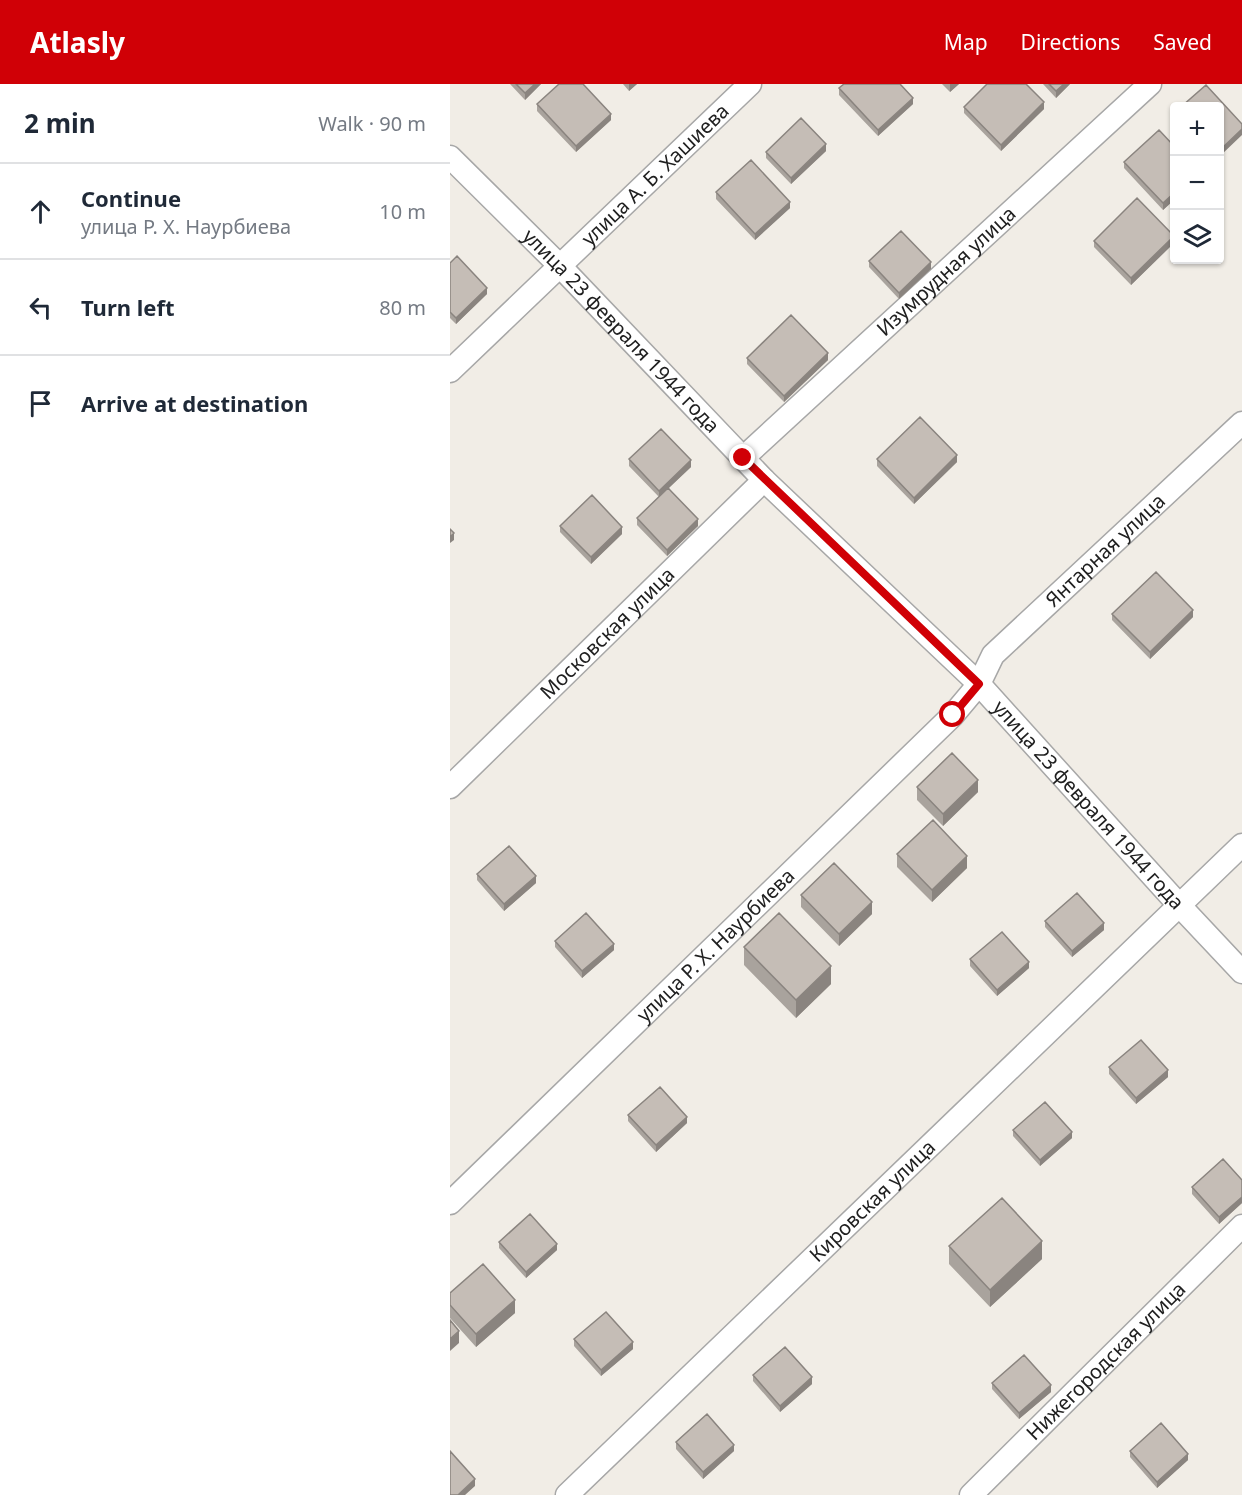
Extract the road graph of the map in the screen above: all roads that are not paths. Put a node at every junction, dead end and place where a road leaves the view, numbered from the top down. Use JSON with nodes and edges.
{"nodes":[{"id":1,"x":750,"y":84,"type":"edge"},
{"id":2,"x":1150,"y":84,"type":"edge"},
{"id":3,"x":450,"y":157,"type":"edge"},
{"id":4,"x":559,"y":265,"type":"junction"},
{"id":5,"x":450,"y":371,"type":"edge"},
{"id":6,"x":1242,"y":423,"type":"edge"},
{"id":7,"x":743,"y":458,"type":"junction"},
{"id":8,"x":764,"y":480,"type":"junction"},
{"id":9,"x":979,"y":684,"type":"junction"},
{"id":10,"x":450,"y":787,"type":"edge"},
{"id":11,"x":1242,"y":845,"type":"edge"},
{"id":12,"x":1179,"y":905,"type":"junction"},
{"id":13,"x":1242,"y":972,"type":"edge"},
{"id":14,"x":450,"y":1203,"type":"edge"},
{"id":15,"x":1242,"y":1226,"type":"edge"},
{"id":16,"x":567,"y":1495,"type":"edge"},
{"id":17,"x":971,"y":1495,"type":"edge"}],
"edges":[{"from":1,"to":4,"type":"street","name":"улица А. Б. Хашиева"},
{"from":2,"to":7,"type":"street","name":"Изумрудная улица"},
{"from":3,"to":4,"type":"street","name":"улица 23 февраля 1944 года"},
{"from":4,"to":5,"type":"street","name":"улица А. Б. Хашиева"},
{"from":4,"to":7,"type":"street","name":"улица 23 февраля 1944 года"},
{"from":6,"to":9,"type":"street","name":"Янтарная улица"},
{"from":7,"to":8,"type":"street","name":"улица 23 февраля 1944 года"},
{"from":8,"to":9,"type":"street","name":"улица 23 февраля 1944 года"},
{"from":8,"to":10,"type":"street","name":"Московская улица"},
{"from":9,"to":12,"type":"street","name":"улица 23 февраля 1944 года"},
{"from":9,"to":14,"type":"street","name":"улица Р. Х. Наурбиева"},
{"from":11,"to":12,"type":"street","name":"Кировская улица"},
{"from":12,"to":13,"type":"street","name":"улица 23 февраля 1944 года"},
{"from":12,"to":16,"type":"street","name":"Кировская улица"},
{"from":15,"to":17,"type":"street","name":"Нижегородская улица"}]}
